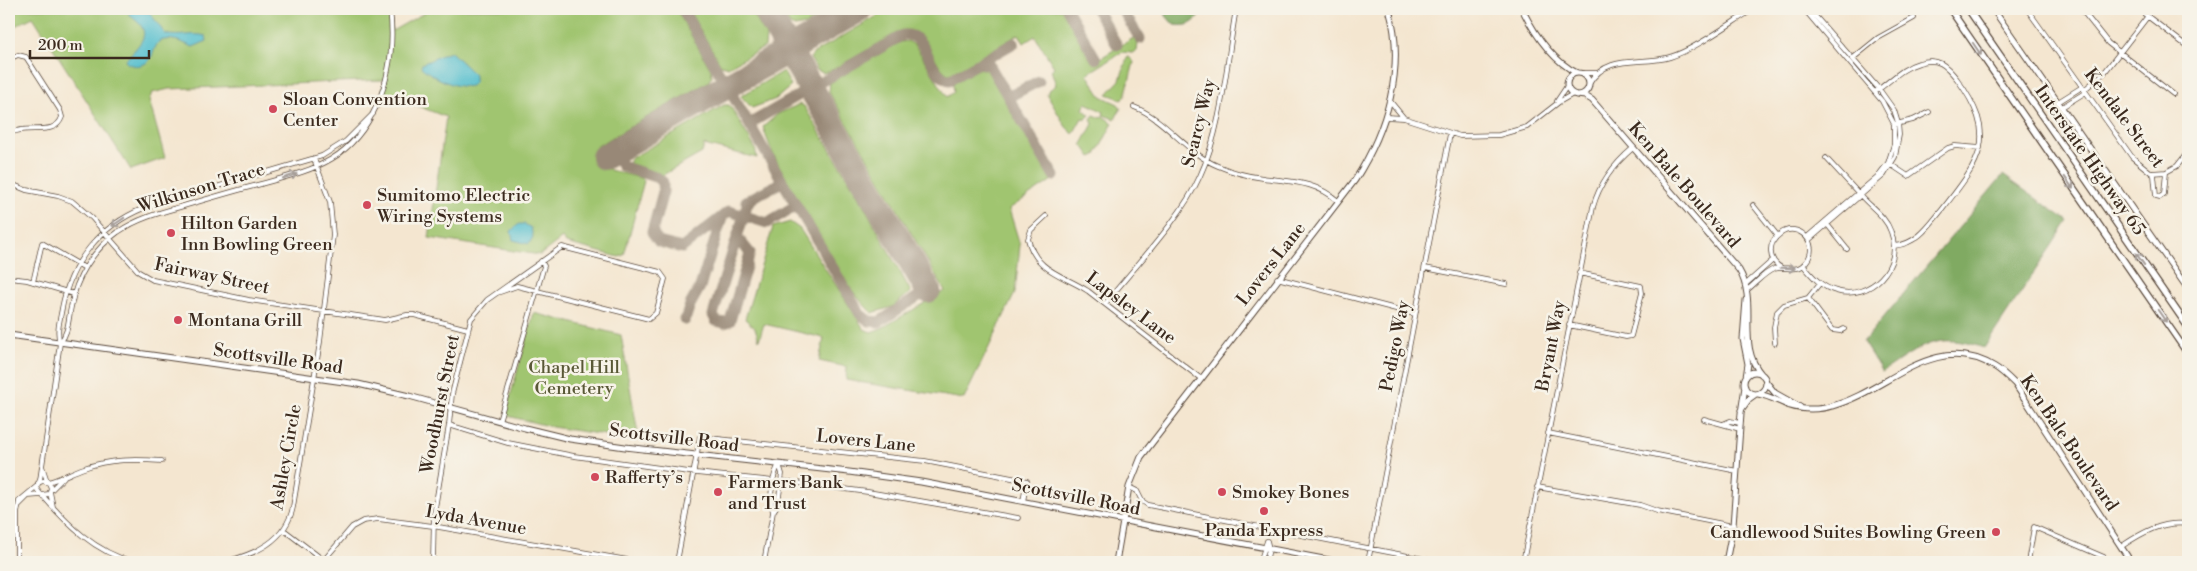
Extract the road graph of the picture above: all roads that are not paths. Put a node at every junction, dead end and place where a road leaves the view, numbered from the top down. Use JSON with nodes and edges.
{"nodes":[{"id":1,"x":390,"y":9,"type":"edge"},
{"id":2,"x":1236,"y":9,"type":"edge"},
{"id":3,"x":1389,"y":9,"type":"edge"},
{"id":4,"x":1522,"y":9,"type":"edge"},
{"id":5,"x":1754,"y":9,"type":"edge"},
{"id":6,"x":1804,"y":9,"type":"edge"},
{"id":7,"x":1810,"y":9,"type":"edge"},
{"id":8,"x":1950,"y":9,"type":"edge"},
{"id":9,"x":1968,"y":9,"type":"edge"},
{"id":10,"x":1993,"y":9,"type":"edge"},
{"id":11,"x":2027,"y":9,"type":"edge"},
{"id":12,"x":2081,"y":9,"type":"edge"},
{"id":13,"x":2138,"y":9,"type":"edge"},
{"id":14,"x":2148,"y":16,"type":"junction"},
{"id":15,"x":1914,"y":18,"type":"dead end"},
{"id":16,"x":2188,"y":47,"type":"edge"},
{"id":17,"x":2120,"y":53,"type":"junction"},
{"id":18,"x":9,"y":58,"type":"edge"},
{"id":19,"x":1852,"y":58,"type":"junction"},
{"id":20,"x":1848,"y":61,"type":"junction"},
{"id":21,"x":1565,"y":67,"type":"junction"},
{"id":22,"x":1579,"y":73,"type":"junction"},
{"id":23,"x":1597,"y":73,"type":"junction"},
{"id":24,"x":1567,"y":84,"type":"junction"},
{"id":25,"x":1589,"y":86,"type":"junction"},
{"id":26,"x":1880,"y":89,"type":"junction"},
{"id":27,"x":2084,"y":89,"type":"junction"},
{"id":28,"x":1875,"y":92,"type":"junction"},
{"id":29,"x":2173,"y":94,"type":"dead end"},
{"id":30,"x":1575,"y":95,"type":"junction"},
{"id":31,"x":1592,"y":100,"type":"junction"},
{"id":32,"x":1390,"y":101,"type":"junction"},
{"id":33,"x":2060,"y":105,"type":"junction"},
{"id":34,"x":1134,"y":107,"type":"dead end"},
{"id":35,"x":1552,"y":107,"type":"junction"},
{"id":36,"x":1929,"y":112,"type":"dead end"},
{"id":37,"x":373,"y":114,"type":"junction"},
{"id":38,"x":1386,"y":117,"type":"junction"},
{"id":39,"x":1404,"y":118,"type":"junction"},
{"id":40,"x":1896,"y":124,"type":"junction"},
{"id":41,"x":9,"y":134,"type":"edge"},
{"id":42,"x":1450,"y":134,"type":"junction"},
{"id":43,"x":1633,"y":148,"type":"junction"},
{"id":44,"x":1980,"y":148,"type":"junction"},
{"id":45,"x":2188,"y":152,"type":"edge"},
{"id":46,"x":1826,"y":158,"type":"dead end"},
{"id":47,"x":314,"y":159,"type":"junction"},
{"id":48,"x":1207,"y":160,"type":"junction"},
{"id":49,"x":1890,"y":164,"type":"junction"},
{"id":50,"x":316,"y":167,"type":"junction"},
{"id":51,"x":2166,"y":172,"type":"junction"},
{"id":52,"x":2152,"y":173,"type":"junction"},
{"id":53,"x":9,"y":183,"type":"edge"},
{"id":54,"x":1860,"y":194,"type":"junction"},
{"id":55,"x":1338,"y":201,"type":"junction"},
{"id":56,"x":1753,"y":205,"type":"dead end"},
{"id":57,"x":1046,"y":216,"type":"dead end"},
{"id":58,"x":1826,"y":222,"type":"junction"},
{"id":59,"x":104,"y":232,"type":"junction"},
{"id":60,"x":1777,"y":235,"type":"junction"},
{"id":61,"x":110,"y":238,"type":"junction"},
{"id":62,"x":1808,"y":238,"type":"junction"},
{"id":63,"x":1894,"y":246,"type":"junction"},
{"id":64,"x":1848,"y":249,"type":"dead end"},
{"id":65,"x":541,"y":260,"type":"junction"},
{"id":66,"x":1773,"y":260,"type":"junction"},
{"id":67,"x":77,"y":264,"type":"junction"},
{"id":68,"x":1803,"y":266,"type":"junction"},
{"id":69,"x":85,"y":268,"type":"junction"},
{"id":70,"x":1424,"y":268,"type":"junction"},
{"id":71,"x":1782,"y":268,"type":"junction"},
{"id":72,"x":1579,"y":273,"type":"junction"},
{"id":73,"x":9,"y":278,"type":"edge"},
{"id":74,"x":1277,"y":278,"type":"junction"},
{"id":75,"x":33,"y":282,"type":"junction"},
{"id":76,"x":1820,"y":283,"type":"junction"},
{"id":77,"x":1506,"y":284,"type":"dead end"},
{"id":78,"x":1746,"y":284,"type":"junction"},
{"id":79,"x":2188,"y":289,"type":"edge"},
{"id":80,"x":536,"y":290,"type":"junction"},
{"id":81,"x":1747,"y":291,"type":"junction"},
{"id":82,"x":65,"y":292,"type":"junction"},
{"id":83,"x":497,"y":293,"type":"junction"},
{"id":84,"x":74,"y":294,"type":"junction"},
{"id":85,"x":1808,"y":298,"type":"junction"},
{"id":86,"x":1105,"y":304,"type":"junction"},
{"id":87,"x":324,"y":310,"type":"junction"},
{"id":88,"x":1415,"y":314,"type":"junction"},
{"id":89,"x":1569,"y":325,"type":"junction"},
{"id":90,"x":2188,"y":328,"type":"edge"},
{"id":91,"x":468,"y":329,"type":"junction"},
{"id":92,"x":1844,"y":329,"type":"dead end"},
{"id":93,"x":9,"y":335,"type":"edge"},
{"id":94,"x":60,"y":343,"type":"junction"},
{"id":95,"x":1775,"y":343,"type":"dead end"},
{"id":96,"x":2188,"y":354,"type":"edge"},
{"id":97,"x":1746,"y":377,"type":"junction"},
{"id":98,"x":1764,"y":377,"type":"junction"},
{"id":99,"x":314,"y":378,"type":"junction"},
{"id":100,"x":1200,"y":378,"type":"junction"},
{"id":101,"x":1745,"y":387,"type":"junction"},
{"id":102,"x":1757,"y":394,"type":"junction"},
{"id":103,"x":450,"y":407,"type":"junction"},
{"id":104,"x":1800,"y":407,"type":"junction"},
{"id":105,"x":1741,"y":410,"type":"junction"},
{"id":106,"x":1704,"y":419,"type":"dead end"},
{"id":107,"x":499,"y":421,"type":"junction"},
{"id":108,"x":449,"y":425,"type":"junction"},
{"id":109,"x":1740,"y":426,"type":"junction"},
{"id":110,"x":1548,"y":433,"type":"junction"},
{"id":111,"x":696,"y":455,"type":"junction"},
{"id":112,"x":162,"y":461,"type":"dead end"},
{"id":113,"x":41,"y":464,"type":"junction"},
{"id":114,"x":780,"y":464,"type":"junction"},
{"id":115,"x":1736,"y":471,"type":"junction"},
{"id":116,"x":692,"y":473,"type":"junction"},
{"id":117,"x":64,"y":477,"type":"junction"},
{"id":118,"x":774,"y":481,"type":"junction"},
{"id":119,"x":781,"y":481,"type":"junction"},
{"id":120,"x":47,"y":482,"type":"junction"},
{"id":121,"x":38,"y":485,"type":"junction"},
{"id":122,"x":1129,"y":487,"type":"junction"},
{"id":123,"x":1537,"y":487,"type":"junction"},
{"id":124,"x":50,"y":491,"type":"junction"},
{"id":125,"x":41,"y":495,"type":"junction"},
{"id":126,"x":1023,"y":501,"type":"junction"},
{"id":127,"x":19,"y":505,"type":"junction"},
{"id":128,"x":53,"y":507,"type":"junction"},
{"id":129,"x":773,"y":512,"type":"junction"},
{"id":130,"x":1018,"y":518,"type":"dead end"},
{"id":131,"x":1123,"y":520,"type":"junction"},
{"id":132,"x":9,"y":524,"type":"edge"},
{"id":133,"x":17,"y":524,"type":"junction"},
{"id":134,"x":2188,"y":524,"type":"edge"},
{"id":135,"x":433,"y":526,"type":"junction"},
{"id":136,"x":1733,"y":526,"type":"junction"},
{"id":137,"x":284,"y":530,"type":"junction"},
{"id":138,"x":2122,"y":546,"type":"junction"},
{"id":139,"x":1266,"y":548,"type":"junction"},
{"id":140,"x":1371,"y":549,"type":"junction"},
{"id":141,"x":2104,"y":557,"type":"dead end"},
{"id":142,"x":325,"y":561,"type":"edge"},
{"id":143,"x":17,"y":562,"type":"edge"},
{"id":144,"x":133,"y":562,"type":"edge"},
{"id":145,"x":225,"y":562,"type":"edge"},
{"id":146,"x":433,"y":562,"type":"edge"},
{"id":147,"x":640,"y":562,"type":"edge"},
{"id":148,"x":677,"y":562,"type":"edge"},
{"id":149,"x":764,"y":562,"type":"edge"},
{"id":150,"x":1116,"y":562,"type":"edge"},
{"id":151,"x":1260,"y":562,"type":"edge"},
{"id":152,"x":1266,"y":562,"type":"edge"},
{"id":153,"x":1339,"y":562,"type":"edge"},
{"id":154,"x":1368,"y":562,"type":"edge"},
{"id":155,"x":1439,"y":562,"type":"edge"},
{"id":156,"x":1523,"y":562,"type":"edge"},
{"id":157,"x":1726,"y":562,"type":"edge"},
{"id":158,"x":2028,"y":562,"type":"edge"},
{"id":159,"x":2131,"y":562,"type":"edge"}],
"edges":[{"from":1,"to":37,"type":"street","name":"Wilkinson Trace"},
{"from":2,"to":48,"type":"street","name":"Searcy Way"},
{"from":3,"to":32,"type":"main road","name":"Lovers Lane"},
{"from":4,"to":21,"type":"main road","name":"Ken Bale Boulevard"},
{"from":5,"to":23,"type":"street"},
{"from":6,"to":20,"type":"street"},
{"from":7,"to":19,"type":"street"},
{"from":8,"to":96,"type":"highway","one_way":true},
{"from":90,"to":9,"type":"highway","name":"Interstate Highway 65","one_way":true},
{"from":10,"to":33,"type":"main road"},
{"from":11,"to":27,"type":"street","name":"Kendale Street"},
{"from":12,"to":17,"type":"street"},
{"from":13,"to":14,"type":"street"},
{"from":14,"to":16,"type":"street"},
{"from":14,"to":17,"type":"street"},
{"from":15,"to":19,"type":"street"},
{"from":17,"to":27,"type":"street"},
{"from":17,"to":29,"type":"street"},
{"from":18,"to":41,"type":"street"},
{"from":19,"to":20,"type":"street"},
{"from":19,"to":26,"type":"street"},
{"from":20,"to":28,"type":"street"},
{"from":21,"to":22,"type":"main road","name":"Ken Bale Boulevard"},
{"from":21,"to":24,"type":"main road"},
{"from":22,"to":23,"type":"street"},
{"from":22,"to":24,"type":"main road"},
{"from":22,"to":25,"type":"main road","name":"Ken Bale Boulevard"},
{"from":23,"to":25,"type":"street"},
{"from":24,"to":30,"type":"main road"},
{"from":24,"to":35,"type":"street"},
{"from":25,"to":30,"type":"main road"},
{"from":25,"to":31,"type":"main road","name":"Ken Bale Boulevard"},
{"from":26,"to":28,"type":"street"},
{"from":26,"to":40,"type":"street"},
{"from":26,"to":44,"type":"street"},
{"from":27,"to":33,"type":"street"},
{"from":27,"to":52,"type":"street","name":"Kendale Street"},
{"from":28,"to":40,"type":"street"},
{"from":30,"to":31,"type":"main road"},
{"from":30,"to":35,"type":"street"},
{"from":31,"to":43,"type":"main road","name":"Ken Bale Boulevard"},
{"from":32,"to":38,"type":"main road","name":"Lovers Lane"},
{"from":32,"to":39,"type":"street"},
{"from":33,"to":79,"type":"main road"},
{"from":34,"to":48,"type":"street"},
{"from":35,"to":42,"type":"street"},
{"from":36,"to":40,"type":"street"},
{"from":37,"to":47,"type":"street","name":"Wilkinson Trace"},
{"from":37,"to":50,"type":"street","name":"Wilkinson Trace"},
{"from":38,"to":39,"type":"street"},
{"from":38,"to":55,"type":"main road","name":"Lovers Lane"},
{"from":39,"to":42,"type":"street"},
{"from":40,"to":49,"type":"street"},
{"from":42,"to":70,"type":"street","name":"Pedigo Way"},
{"from":43,"to":72,"type":"street","name":"Bryant Way"},
{"from":43,"to":78,"type":"main road","name":"Ken Bale Boulevard"},
{"from":44,"to":49,"type":"street"},
{"from":44,"to":63,"type":"street"},
{"from":45,"to":51,"type":"street","name":"Kendale Street"},
{"from":46,"to":54,"type":"street"},
{"from":47,"to":50,"type":"street","name":"Ashley Circle"},
{"from":47,"to":59,"type":"street","name":"Wilkinson Trace","one_way":true},
{"from":48,"to":55,"type":"street"},
{"from":48,"to":86,"type":"street","name":"Searcy Way"},
{"from":49,"to":54,"type":"street"},
{"from":61,"to":50,"type":"street","name":"Wilkinson Trace","one_way":true},
{"from":50,"to":87,"type":"street","name":"Ashley Circle"},
{"from":51,"to":52,"type":"street"},
{"from":51,"to":52,"type":"street","name":"Kendale Street"},
{"from":53,"to":59,"type":"street","name":"Fairway Street"},
{"from":54,"to":58,"type":"street"},
{"from":54,"to":63,"type":"street"},
{"from":55,"to":74,"type":"main road","name":"Lovers Lane"},
{"from":56,"to":60,"type":"street"},
{"from":57,"to":86,"type":"street","name":"Lapsley Lane"},
{"from":58,"to":62,"type":"street"},
{"from":58,"to":64,"type":"street"},
{"from":59,"to":61,"type":"street","name":"Fairway Street"},
{"from":59,"to":67,"type":"street","name":"Wilkinson Trace"},
{"from":60,"to":62,"type":"street"},
{"from":60,"to":66,"type":"street"},
{"from":61,"to":69,"type":"street","name":"Wilkinson Trace"},
{"from":61,"to":87,"type":"street","name":"Fairway Street"},
{"from":62,"to":68,"type":"street"},
{"from":63,"to":76,"type":"street"},
{"from":65,"to":80,"type":"street"},
{"from":65,"to":80,"type":"street","name":"Woodhurst Street"},
{"from":65,"to":83,"type":"street","name":"Woodhurst Street"},
{"from":66,"to":71,"type":"street"},
{"from":66,"to":78,"type":"street"},
{"from":67,"to":69,"type":"street"},
{"from":67,"to":75,"type":"street"},
{"from":67,"to":82,"type":"street","name":"Wilkinson Trace"},
{"from":71,"to":68,"type":"street","one_way":true},
{"from":68,"to":76,"type":"street"},
{"from":69,"to":84,"type":"street","name":"Wilkinson Trace"},
{"from":70,"to":77,"type":"street"},
{"from":70,"to":88,"type":"street","name":"Pedigo Way"},
{"from":71,"to":81,"type":"street"},
{"from":72,"to":89,"type":"street","name":"Bryant Way"},
{"from":72,"to":89,"type":"street"},
{"from":73,"to":75,"type":"street"},
{"from":74,"to":88,"type":"street"},
{"from":74,"to":100,"type":"main road","name":"Lovers Lane"},
{"from":75,"to":82,"type":"street"},
{"from":76,"to":85,"type":"street"},
{"from":78,"to":81,"type":"main road","name":"Ken Bale Boulevard"},
{"from":80,"to":83,"type":"street"},
{"from":80,"to":107,"type":"street"},
{"from":81,"to":97,"type":"main road","name":"Ken Bale Boulevard"},
{"from":81,"to":98,"type":"main road","name":"Ken Bale Boulevard"},
{"from":82,"to":84,"type":"street"},
{"from":82,"to":94,"type":"street","name":"Wilkinson Trace"},
{"from":83,"to":91,"type":"street","name":"Woodhurst Street"},
{"from":84,"to":94,"type":"street","name":"Wilkinson Trace"},
{"from":85,"to":92,"type":"street"},
{"from":85,"to":95,"type":"street"},
{"from":86,"to":100,"type":"street","name":"Lapsley Lane"},
{"from":87,"to":91,"type":"street","name":"Fairway Street"},
{"from":87,"to":99,"type":"street","name":"Ashley Circle"},
{"from":88,"to":140,"type":"street","name":"Pedigo Way"},
{"from":89,"to":110,"type":"street","name":"Bryant Way"},
{"from":91,"to":103,"type":"street","name":"Woodhurst Street"},
{"from":93,"to":94,"type":"main road","name":"Scottsville Road"},
{"from":94,"to":99,"type":"main road","name":"Scottsville Road"},
{"from":94,"to":113,"type":"street"},
{"from":97,"to":98,"type":"main road"},
{"from":97,"to":101,"type":"main road"},
{"from":98,"to":102,"type":"main road"},
{"from":98,"to":104,"type":"main road","name":"Ken Bale Boulevard"},
{"from":99,"to":103,"type":"main road","name":"Scottsville Road"},
{"from":99,"to":137,"type":"street","name":"Ashley Circle"},
{"from":100,"to":122,"type":"main road","name":"Lovers Lane"},
{"from":101,"to":102,"type":"main road"},
{"from":101,"to":105,"type":"main road"},
{"from":102,"to":104,"type":"main road","name":"Ken Bale Boulevard"},
{"from":102,"to":105,"type":"main road"},
{"from":103,"to":107,"type":"main road","name":"Scottsville Road"},
{"from":103,"to":108,"type":"street","name":"Woodhurst Street"},
{"from":104,"to":138,"type":"main road","name":"Ken Bale Boulevard"},
{"from":105,"to":109,"type":"main road"},
{"from":106,"to":109,"type":"street"},
{"from":107,"to":111,"type":"main road","name":"Scottsville Road"},
{"from":108,"to":116,"type":"street"},
{"from":108,"to":135,"type":"street","name":"Woodhurst Street"},
{"from":109,"to":115,"type":"main road"},
{"from":110,"to":115,"type":"street"},
{"from":110,"to":123,"type":"street","name":"Bryant Way"},
{"from":111,"to":114,"type":"main road","name":"Scottsville Road"},
{"from":111,"to":116,"type":"street"},
{"from":111,"to":126,"type":"street","name":"Lovers Lane"},
{"from":112,"to":117,"type":"street"},
{"from":113,"to":120,"type":"street"},
{"from":113,"to":121,"type":"street"},
{"from":114,"to":118,"type":"street"},
{"from":114,"to":119,"type":"street"},
{"from":114,"to":126,"type":"main road","name":"Scottsville Road"},
{"from":115,"to":136,"type":"main road"},
{"from":116,"to":118,"type":"street"},
{"from":116,"to":148,"type":"street"},
{"from":117,"to":120,"type":"street"},
{"from":117,"to":124,"type":"street"},
{"from":118,"to":129,"type":"street"},
{"from":119,"to":129,"type":"street"},
{"from":119,"to":130,"type":"street"},
{"from":120,"to":121,"type":"street"},
{"from":120,"to":124,"type":"street"},
{"from":121,"to":125,"type":"street"},
{"from":121,"to":127,"type":"street"},
{"from":122,"to":131,"type":"main road","name":"Lovers Lane"},
{"from":122,"to":140,"type":"street"},
{"from":123,"to":136,"type":"street"},
{"from":123,"to":156,"type":"street","name":"Bryant Way"},
{"from":124,"to":125,"type":"street"},
{"from":124,"to":128,"type":"street"},
{"from":125,"to":127,"type":"street"},
{"from":125,"to":128,"type":"street"},
{"from":126,"to":131,"type":"main road","name":"Scottsville Road"},
{"from":127,"to":133,"type":"street"},
{"from":128,"to":144,"type":"street"},
{"from":129,"to":149,"type":"street"},
{"from":131,"to":139,"type":"main road","name":"Scottsville Road"},
{"from":131,"to":150,"type":"main road","name":"Lovers Lane"},
{"from":132,"to":133,"type":"street"},
{"from":133,"to":143,"type":"street"},
{"from":134,"to":138,"type":"street"},
{"from":135,"to":142,"type":"street","name":"Lyda Avenue"},
{"from":135,"to":146,"type":"street","name":"Woodhurst Street"},
{"from":135,"to":147,"type":"street","name":"Lyda Avenue"},
{"from":136,"to":157,"type":"main road"},
{"from":137,"to":142,"type":"street"},
{"from":137,"to":145,"type":"street","name":"Ashley Circle"},
{"from":138,"to":159,"type":"main road","name":"Ken Bale Boulevard"},
{"from":139,"to":151,"type":"street"},
{"from":139,"to":152,"type":"street"},
{"from":139,"to":153,"type":"main road","name":"Scottsville Road"},
{"from":140,"to":154,"type":"street","name":"Pedigo Way"},
{"from":140,"to":155,"type":"street"},
{"from":141,"to":158,"type":"street"}]}
